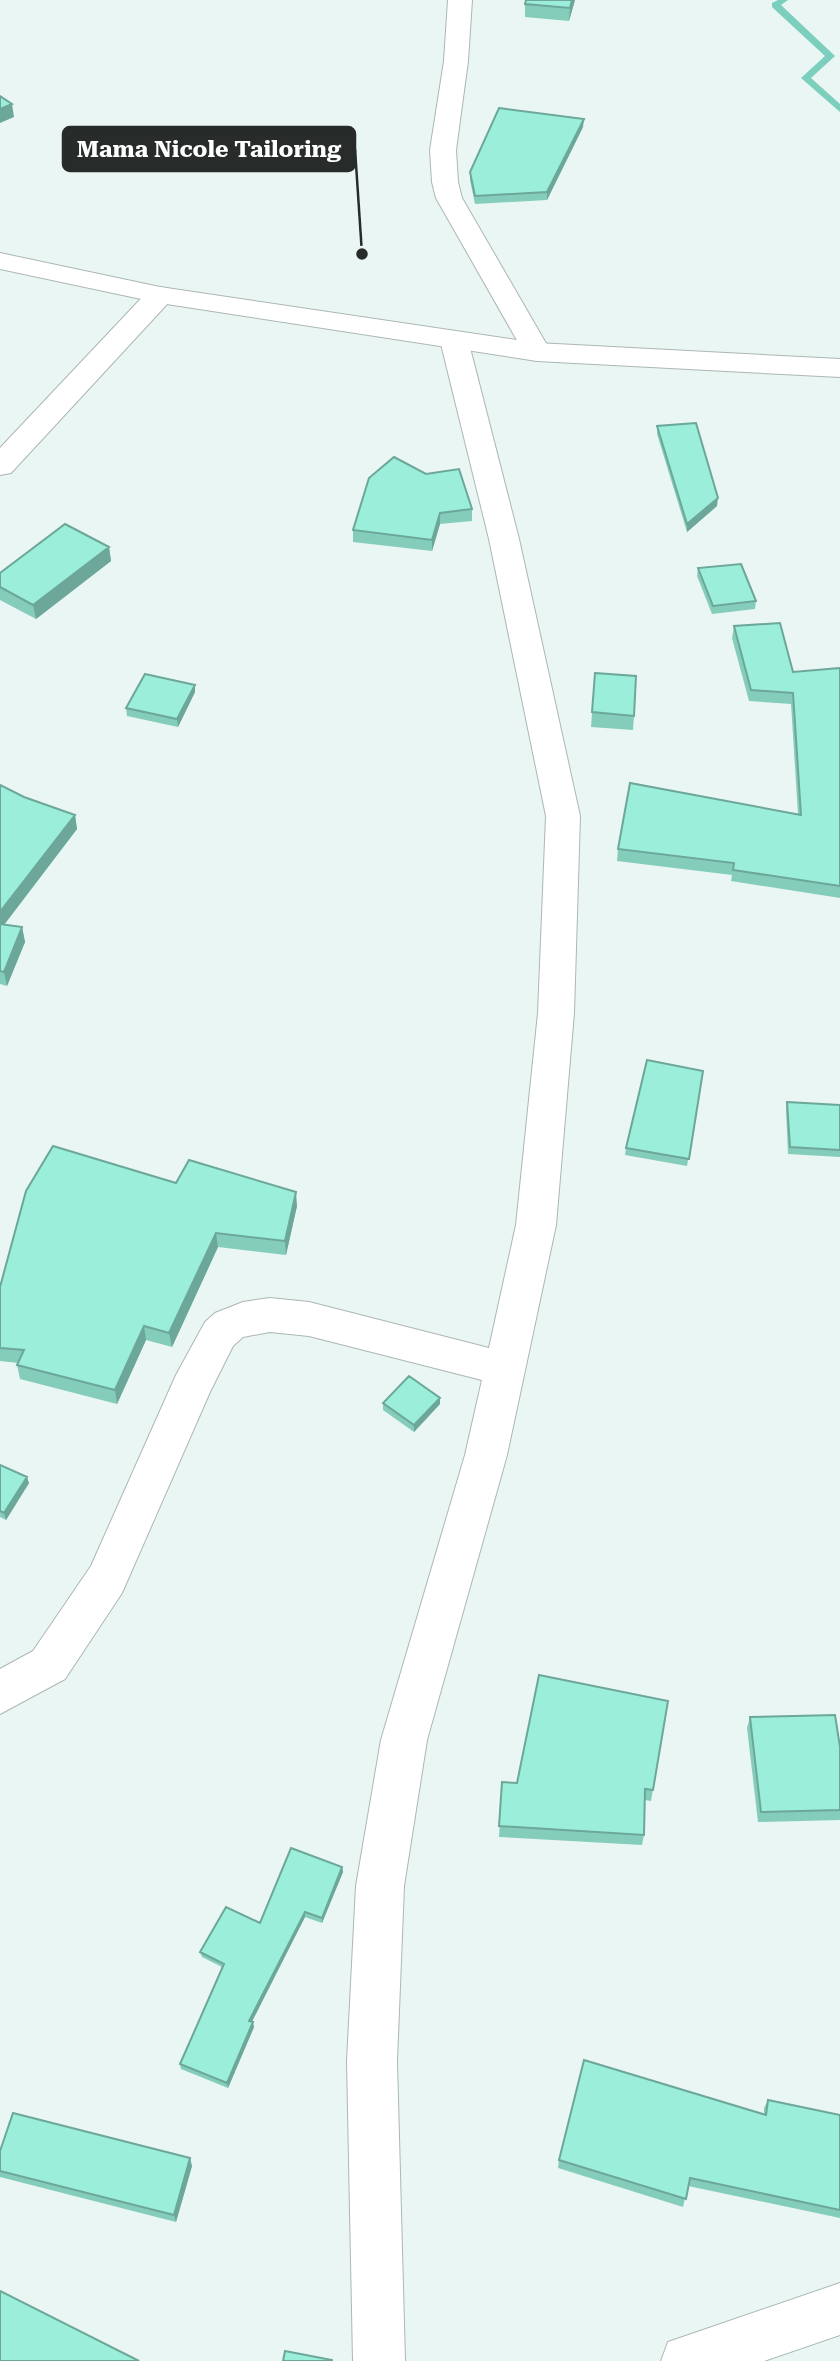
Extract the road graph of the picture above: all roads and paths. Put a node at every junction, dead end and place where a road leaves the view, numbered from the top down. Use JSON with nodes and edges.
{"nodes":[{"id":1,"x":460,"y":0,"type":"edge"},
{"id":2,"x":0,"y":261,"type":"edge"},
{"id":3,"x":160,"y":295,"type":"junction"},
{"id":4,"x":519,"y":319,"type":"junction"},
{"id":5,"x":454,"y":340,"type":"junction"},
{"id":6,"x":496,"y":346,"type":"junction"},
{"id":7,"x":537,"y":352,"type":"junction"},
{"id":8,"x":840,"y":368,"type":"edge"},
{"id":9,"x":0,"y":466,"type":"edge"},
{"id":10,"x":504,"y":1369,"type":"junction"},
{"id":11,"x":0,"y":1693,"type":"edge"},
{"id":12,"x":840,"y":2309,"type":"edge"},
{"id":13,"x":379,"y":2361,"type":"edge"},
{"id":14,"x":687,"y":2361,"type":"edge"}],
"edges":[{"from":1,"to":4,"type":"street"},
{"from":2,"to":3,"type":"street"},
{"from":3,"to":5,"type":"street"},
{"from":3,"to":9,"type":"street"},
{"from":4,"to":6,"type":"street"},
{"from":4,"to":7,"type":"street"},
{"from":5,"to":6,"type":"street"},
{"from":5,"to":10,"type":"street"},
{"from":6,"to":7,"type":"street"},
{"from":7,"to":8,"type":"street"},
{"from":10,"to":11,"type":"street"},
{"from":10,"to":13,"type":"street"},
{"from":12,"to":14,"type":"street"}]}
